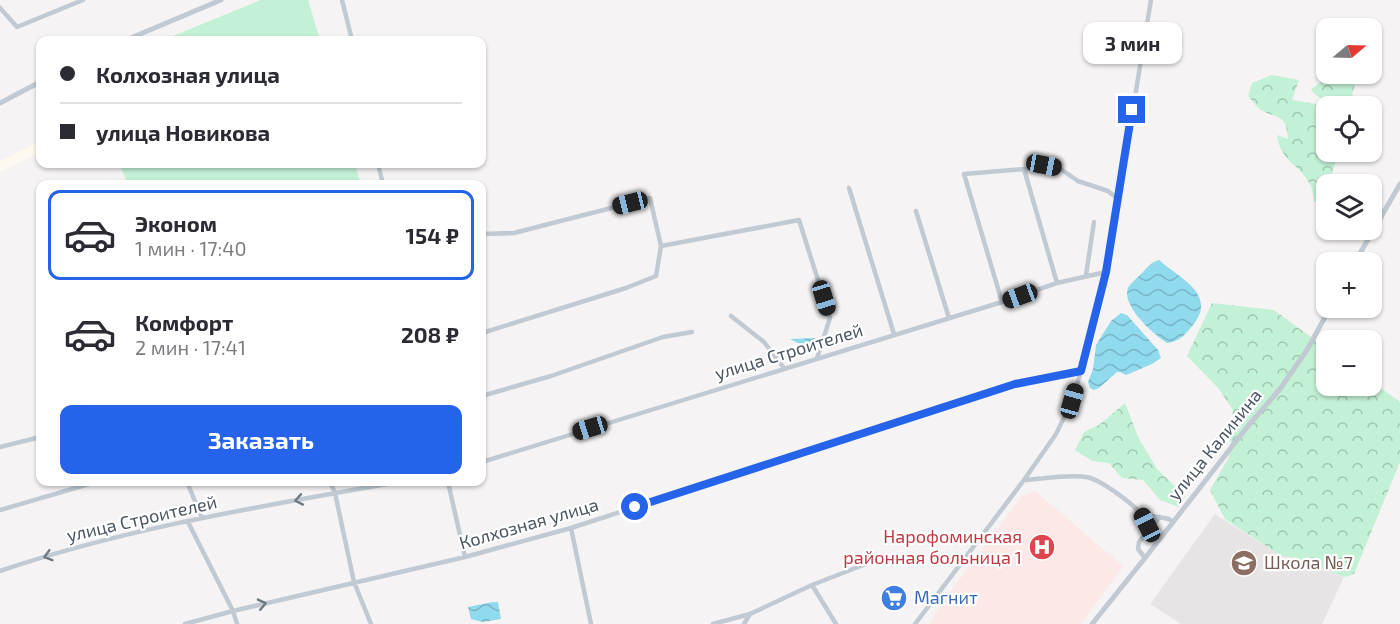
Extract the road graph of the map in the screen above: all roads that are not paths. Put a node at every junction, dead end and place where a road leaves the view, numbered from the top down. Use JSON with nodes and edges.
{"nodes":[{"id":1,"x":83,"y":0,"type":"edge"},
{"id":2,"x":221,"y":0,"type":"edge"},
{"id":3,"x":342,"y":0,"type":"edge"},
{"id":4,"x":1151,"y":0,"type":"edge"},
{"id":5,"x":0,"y":8,"type":"edge"},
{"id":6,"x":136,"y":36,"type":"edge"},
{"id":7,"x":351,"y":36,"type":"edge"},
{"id":8,"x":36,"y":84,"type":"edge"},
{"id":9,"x":0,"y":103,"type":"edge"},
{"id":10,"x":1024,"y":169,"type":"junction"},
{"id":11,"x":1400,"y":184,"type":"edge"},
{"id":12,"x":849,"y":188,"type":"dead end"},
{"id":13,"x":1118,"y":199,"type":"junction"},
{"id":14,"x":916,"y":211,"type":"dead end"},
{"id":15,"x":1094,"y":222,"type":"dead end"},
{"id":16,"x":486,"y":234,"type":"edge"},
{"id":17,"x":661,"y":246,"type":"junction"},
{"id":18,"x":1361,"y":252,"type":"edge"},
{"id":19,"x":1106,"y":272,"type":"junction"},
{"id":20,"x":1086,"y":275,"type":"junction"},
{"id":21,"x":1057,"y":283,"type":"junction"},
{"id":22,"x":1002,"y":302,"type":"junction"},
{"id":23,"x":731,"y":316,"type":"dead end"},
{"id":24,"x":949,"y":318,"type":"junction"},
{"id":25,"x":1325,"y":318,"type":"edge"},
{"id":26,"x":486,"y":332,"type":"edge"},
{"id":27,"x":692,"y":332,"type":"dead end"},
{"id":28,"x":894,"y":334,"type":"junction"},
{"id":29,"x":817,"y":358,"type":"junction"},
{"id":30,"x":784,"y":368,"type":"junction"},
{"id":31,"x":1081,"y":371,"type":"junction"},
{"id":32,"x":486,"y":395,"type":"edge"},
{"id":33,"x":36,"y":438,"type":"edge"},
{"id":34,"x":0,"y":447,"type":"edge"},
{"id":35,"x":486,"y":461,"type":"edge"},
{"id":36,"x":1024,"y":480,"type":"junction"},
{"id":37,"x":82,"y":486,"type":"edge"},
{"id":38,"x":189,"y":486,"type":"edge"},
{"id":39,"x":332,"y":486,"type":"edge"},
{"id":40,"x":375,"y":486,"type":"edge"},
{"id":41,"x":449,"y":486,"type":"edge"},
{"id":42,"x":335,"y":493,"type":"junction"},
{"id":43,"x":0,"y":510,"type":"edge"},
{"id":44,"x":1141,"y":514,"type":"junction"},
{"id":45,"x":1160,"y":517,"type":"junction"},
{"id":46,"x":202,"y":518,"type":"junction"},
{"id":47,"x":188,"y":522,"type":"junction"},
{"id":48,"x":1173,"y":522,"type":"junction"},
{"id":49,"x":571,"y":528,"type":"junction"},
{"id":50,"x":1147,"y":532,"type":"junction"},
{"id":51,"x":465,"y":557,"type":"junction"},
{"id":52,"x":1145,"y":558,"type":"junction"},
{"id":53,"x":871,"y":562,"type":"dead end"},
{"id":54,"x":0,"y":571,"type":"edge"},
{"id":55,"x":354,"y":582,"type":"junction"},
{"id":56,"x":812,"y":585,"type":"junction"},
{"id":57,"x":233,"y":610,"type":"junction"},
{"id":58,"x":750,"y":614,"type":"junction"},
{"id":59,"x":185,"y":624,"type":"edge"},
{"id":60,"x":237,"y":624,"type":"edge"},
{"id":61,"x":371,"y":624,"type":"edge"},
{"id":62,"x":591,"y":624,"type":"edge"},
{"id":63,"x":713,"y":624,"type":"edge"},
{"id":64,"x":744,"y":624,"type":"edge"},
{"id":65,"x":836,"y":624,"type":"edge"},
{"id":66,"x":915,"y":624,"type":"edge"},
{"id":67,"x":1092,"y":624,"type":"edge"}],
"edges":[{"from":1,"to":5,"type":"street"},
{"from":2,"to":6,"type":"street"},
{"from":3,"to":7,"type":"street"},
{"from":4,"to":13,"type":"street"},
{"from":8,"to":9,"type":"street"},
{"from":10,"to":13,"type":"street"},
{"from":10,"to":21,"type":"street"},
{"from":10,"to":22,"type":"street"},
{"from":11,"to":18,"type":"street"},
{"from":12,"to":28,"type":"street"},
{"from":13,"to":19,"type":"street"},
{"from":14,"to":24,"type":"street"},
{"from":15,"to":20,"type":"street"},
{"from":16,"to":17,"type":"street"},
{"from":17,"to":26,"type":"street"},
{"from":17,"to":29,"type":"street"},
{"from":19,"to":20,"type":"street","name":"улица Строителей"},
{"from":19,"to":31,"type":"street"},
{"from":20,"to":21,"type":"street","name":"улица Строителей"},
{"from":21,"to":22,"type":"street","name":"улица Строителей"},
{"from":22,"to":24,"type":"street","name":"улица Строителей"},
{"from":23,"to":30,"type":"street"},
{"from":24,"to":28,"type":"street","name":"улица Строителей"},
{"from":25,"to":48,"type":"street","name":"улица Калинина"},
{"from":27,"to":32,"type":"street"},
{"from":28,"to":29,"type":"street","name":"улица Строителей"},
{"from":29,"to":30,"type":"street","name":"улица Строителей"},
{"from":30,"to":35,"type":"street","name":"улица Строителей"},
{"from":31,"to":36,"type":"street"},
{"from":31,"to":49,"type":"street","name":"Колхозная улица"},
{"from":33,"to":34,"type":"street"},
{"from":36,"to":44,"type":"street"},
{"from":36,"to":66,"type":"street"},
{"from":37,"to":43,"type":"street"},
{"from":38,"to":46,"type":"street"},
{"from":39,"to":42,"type":"street"},
{"from":40,"to":42,"type":"street","name":"улица Строителей"},
{"from":41,"to":51,"type":"street"},
{"from":42,"to":46,"type":"street","name":"улица Строителей","one_way":true},
{"from":42,"to":55,"type":"street"},
{"from":44,"to":45,"type":"street"},
{"from":44,"to":50,"type":"street"},
{"from":45,"to":48,"type":"street"},
{"from":45,"to":50,"type":"street"},
{"from":46,"to":47,"type":"street","name":"улица Строителей"},
{"from":47,"to":54,"type":"street","name":"улица Строителей","one_way":true},
{"from":47,"to":57,"type":"street"},
{"from":48,"to":52,"type":"street","name":"улица Калинина"},
{"from":49,"to":51,"type":"street","name":"Колхозная улица"},
{"from":49,"to":62,"type":"street"},
{"from":50,"to":52,"type":"street"},
{"from":51,"to":55,"type":"street","name":"Колхозная улица"},
{"from":52,"to":67,"type":"street","name":"улица Калинина"},
{"from":53,"to":56,"type":"street"},
{"from":57,"to":55,"type":"street","name":"Колхозная улица","one_way":true},
{"from":55,"to":61,"type":"street"},
{"from":56,"to":58,"type":"street"},
{"from":56,"to":65,"type":"street"},
{"from":57,"to":59,"type":"street","name":"Колхозная улица"},
{"from":57,"to":60,"type":"street"},
{"from":58,"to":63,"type":"street"},
{"from":58,"to":64,"type":"street"}]}
